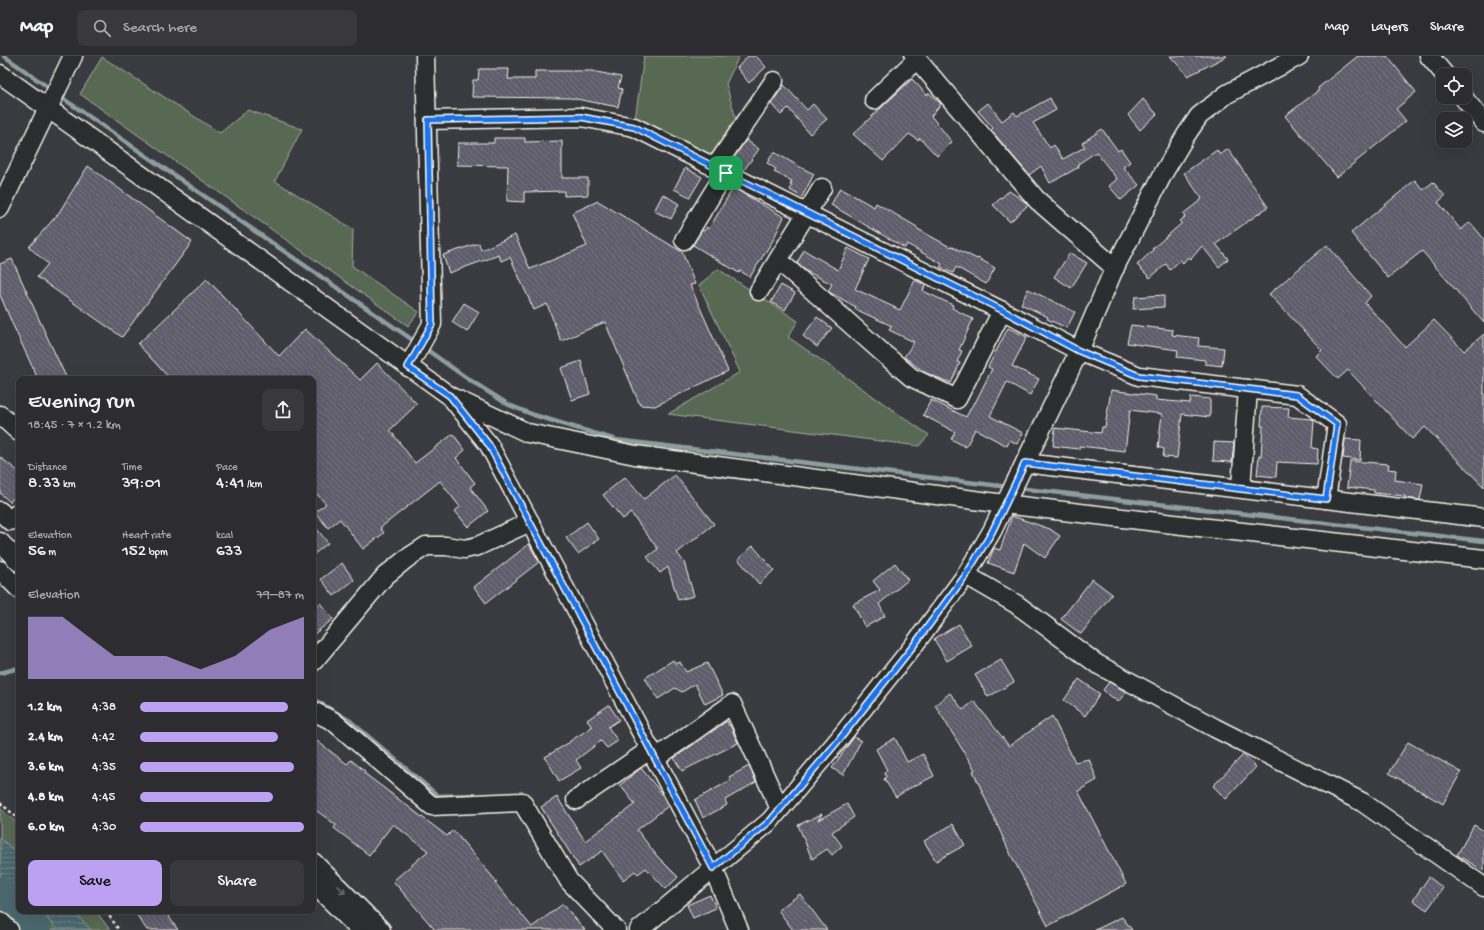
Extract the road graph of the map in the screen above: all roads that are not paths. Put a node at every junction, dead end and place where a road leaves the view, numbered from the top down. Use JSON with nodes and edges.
{"nodes":[{"id":1,"x":73,"y":56,"type":"edge"},
{"id":2,"x":425,"y":56,"type":"edge"},
{"id":3,"x":1299,"y":56,"type":"edge"},
{"id":4,"x":1429,"y":56,"type":"edge"},
{"id":5,"x":916,"y":58,"type":"edge"},
{"id":6,"x":1439,"y":68,"type":"edge"},
{"id":7,"x":0,"y":74,"type":"edge"},
{"id":8,"x":774,"y":81,"type":"dead end"},
{"id":9,"x":874,"y":100,"type":"dead end"},
{"id":10,"x":51,"y":104,"type":"junction"},
{"id":11,"x":1469,"y":104,"type":"edge"},
{"id":12,"x":428,"y":120,"type":"junction"},
{"id":13,"x":1484,"y":123,"type":"edge"},
{"id":14,"x":720,"y":170,"type":"junction"},
{"id":15,"x":822,"y":188,"type":"dead end"},
{"id":16,"x":0,"y":208,"type":"edge"},
{"id":17,"x":808,"y":214,"type":"junction"},
{"id":18,"x":684,"y":240,"type":"dead end"},
{"id":19,"x":778,"y":260,"type":"junction"},
{"id":20,"x":1115,"y":268,"type":"junction"},
{"id":21,"x":759,"y":291,"type":"dead end"},
{"id":22,"x":1002,"y":310,"type":"junction"},
{"id":23,"x":1079,"y":351,"type":"junction"},
{"id":24,"x":412,"y":361,"type":"junction"},
{"id":25,"x":1248,"y":389,"type":"junction"},
{"id":26,"x":450,"y":396,"type":"junction"},
{"id":27,"x":0,"y":415,"type":"edge"},
{"id":28,"x":16,"y":429,"type":"edge"},
{"id":29,"x":1023,"y":467,"type":"junction"},
{"id":30,"x":1241,"y":488,"type":"junction"},
{"id":31,"x":1326,"y":499,"type":"junction"},
{"id":32,"x":1006,"y":501,"type":"junction"},
{"id":33,"x":1484,"y":518,"type":"edge"},
{"id":34,"x":530,"y":522,"type":"junction"},
{"id":35,"x":0,"y":542,"type":"edge"},
{"id":36,"x":16,"y":559,"type":"edge"},
{"id":37,"x":1484,"y":559,"type":"edge"},
{"id":38,"x":0,"y":570,"type":"edge"},
{"id":39,"x":966,"y":575,"type":"junction"},
{"id":40,"x":16,"y":586,"type":"edge"},
{"id":41,"x":316,"y":658,"type":"edge"},
{"id":42,"x":316,"y":712,"type":"edge"},
{"id":43,"x":653,"y":754,"type":"junction"},
{"id":44,"x":576,"y":800,"type":"dead end"},
{"id":45,"x":780,"y":809,"type":"junction"},
{"id":46,"x":316,"y":865,"type":"edge"},
{"id":47,"x":713,"y":868,"type":"junction"},
{"id":48,"x":316,"y":886,"type":"edge"},
{"id":49,"x":1484,"y":887,"type":"edge"},
{"id":50,"x":0,"y":921,"type":"edge"},
{"id":51,"x":8,"y":930,"type":"edge"},
{"id":52,"x":360,"y":930,"type":"edge"},
{"id":53,"x":381,"y":930,"type":"edge"},
{"id":54,"x":616,"y":930,"type":"edge"},
{"id":55,"x":639,"y":930,"type":"edge"},
{"id":56,"x":739,"y":930,"type":"edge"}],
"edges":[{"from":1,"to":10,"type":"street"},
{"from":2,"to":12,"type":"street"},
{"from":3,"to":20,"type":"street"},
{"from":4,"to":6,"type":"street"},
{"from":5,"to":9,"type":"street"},
{"from":5,"to":20,"type":"street"},
{"from":7,"to":10,"type":"street"},
{"from":8,"to":14,"type":"street"},
{"from":10,"to":16,"type":"street"},
{"from":10,"to":24,"type":"street"},
{"from":11,"to":13,"type":"street"},
{"from":12,"to":14,"type":"street"},
{"from":12,"to":24,"type":"street"},
{"from":14,"to":17,"type":"street"},
{"from":14,"to":18,"type":"street"},
{"from":15,"to":17,"type":"street"},
{"from":17,"to":19,"type":"street"},
{"from":17,"to":22,"type":"street"},
{"from":19,"to":21,"type":"street"},
{"from":19,"to":22,"type":"street"},
{"from":20,"to":23,"type":"street"},
{"from":22,"to":23,"type":"street"},
{"from":23,"to":25,"type":"street"},
{"from":23,"to":29,"type":"street"},
{"from":24,"to":26,"type":"street"},
{"from":25,"to":30,"type":"street"},
{"from":25,"to":31,"type":"street"},
{"from":26,"to":32,"type":"street"},
{"from":26,"to":34,"type":"street"},
{"from":27,"to":28,"type":"street"},
{"from":29,"to":30,"type":"street"},
{"from":29,"to":32,"type":"street"},
{"from":30,"to":31,"type":"street"},
{"from":31,"to":33,"type":"street"},
{"from":32,"to":37,"type":"street"},
{"from":32,"to":39,"type":"street"},
{"from":34,"to":41,"type":"street"},
{"from":34,"to":43,"type":"street"},
{"from":35,"to":36,"type":"street"},
{"from":38,"to":40,"type":"street"},
{"from":39,"to":45,"type":"street"},
{"from":39,"to":49,"type":"street"},
{"from":42,"to":54,"type":"street"},
{"from":43,"to":44,"type":"street"},
{"from":43,"to":45,"type":"street"},
{"from":43,"to":47,"type":"street"},
{"from":45,"to":47,"type":"street"},
{"from":46,"to":53,"type":"street","one_way":true},
{"from":47,"to":55,"type":"street"},
{"from":47,"to":56,"type":"street"},
{"from":48,"to":52,"type":"street"},
{"from":50,"to":51,"type":"street"}]}
